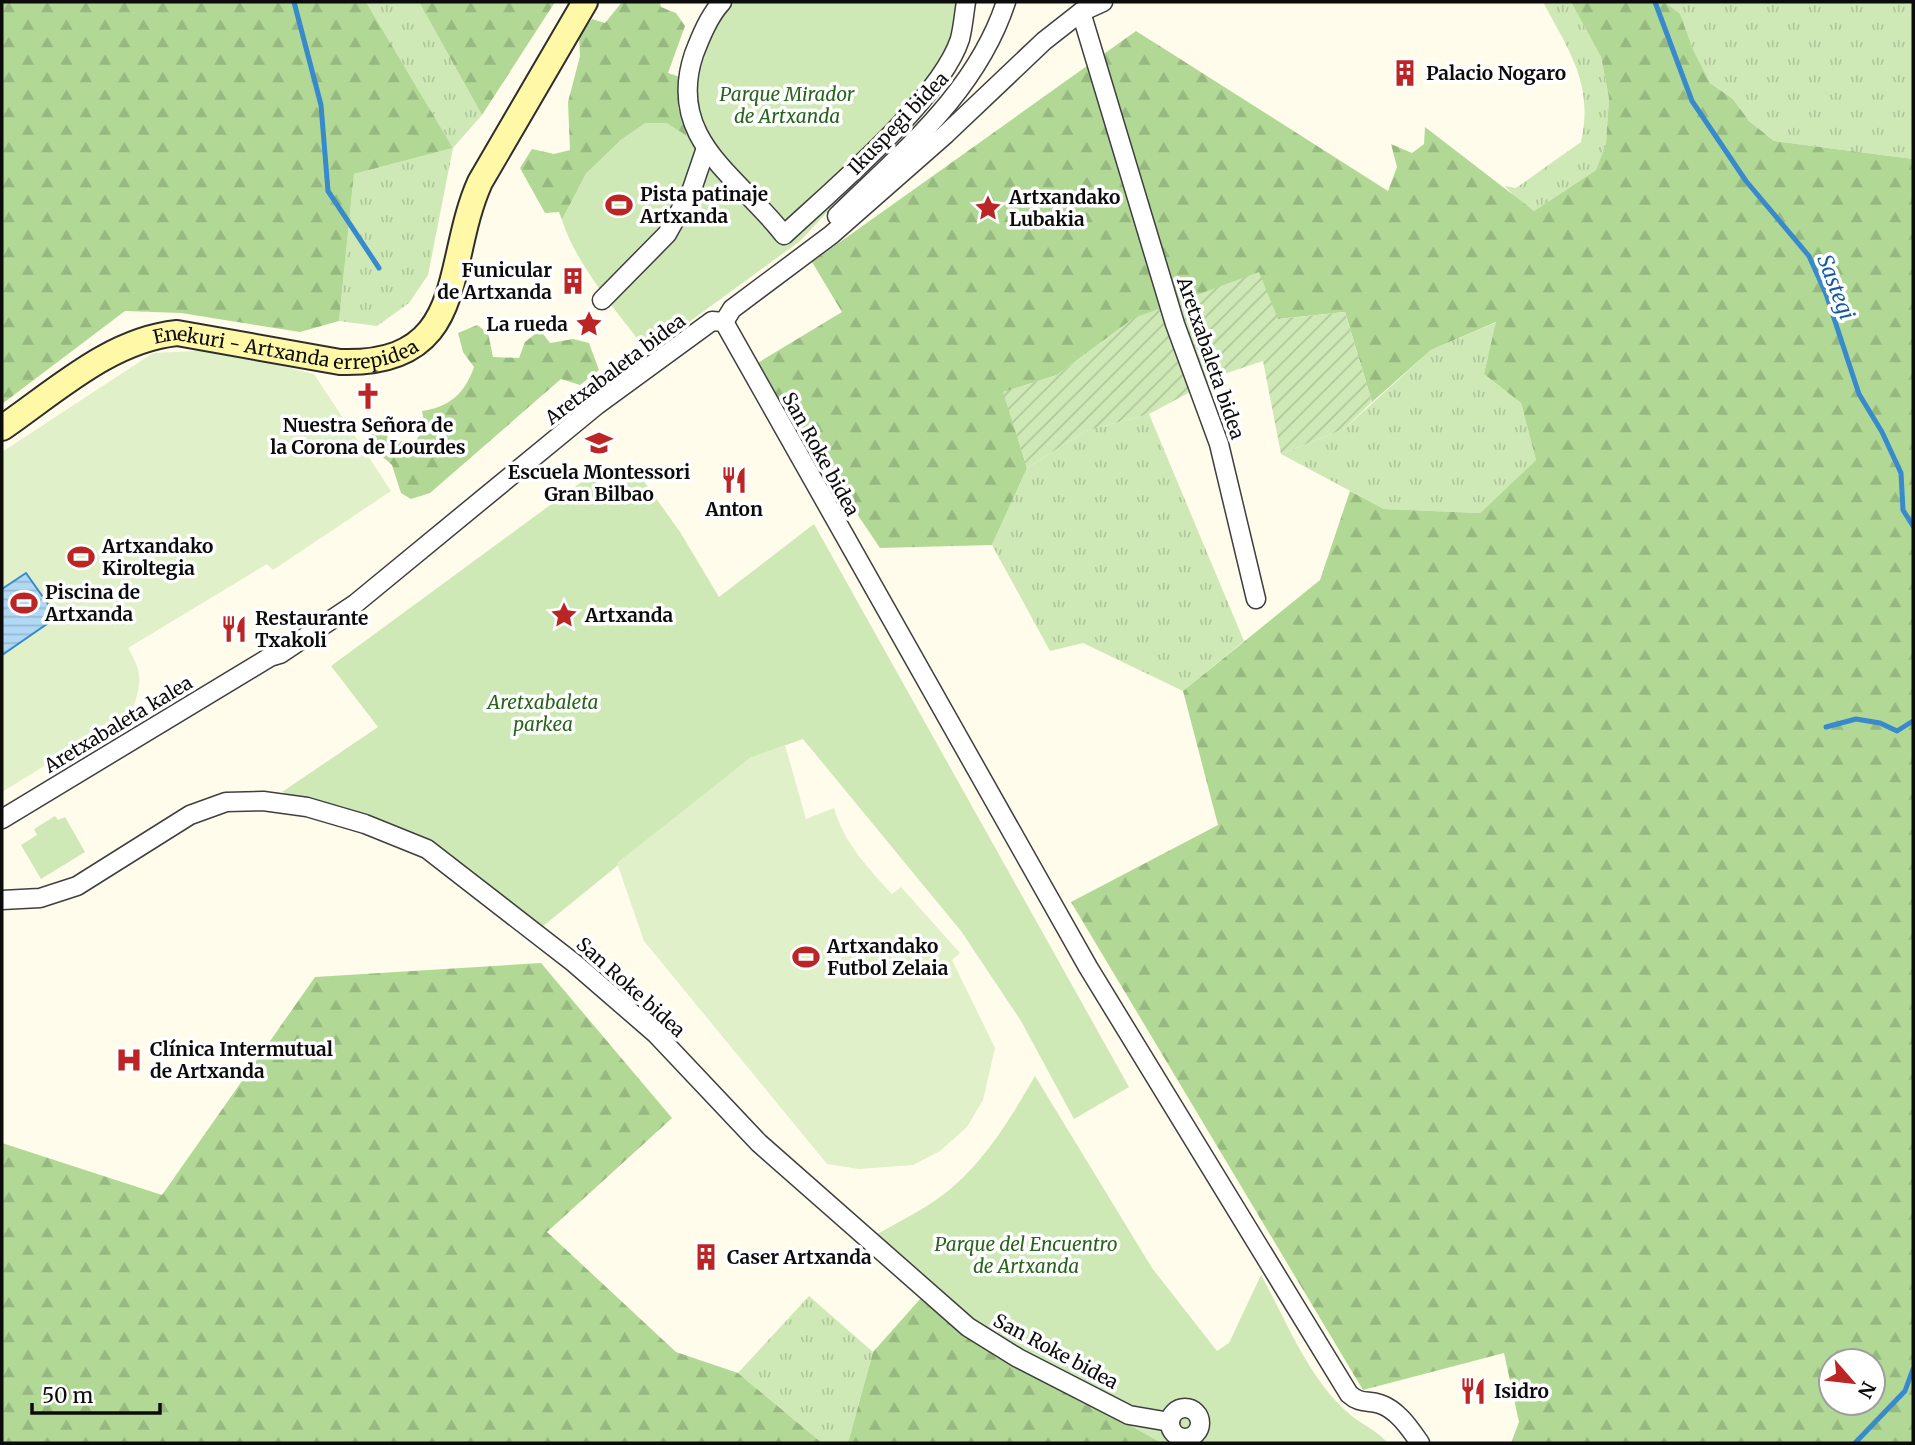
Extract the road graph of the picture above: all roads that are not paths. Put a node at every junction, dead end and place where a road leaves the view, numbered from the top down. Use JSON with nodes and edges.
{"nodes":[{"id":1,"x":722,"y":2,"type":"edge"},
{"id":2,"x":966,"y":2,"type":"edge"},
{"id":3,"x":1006,"y":2,"type":"edge"},
{"id":4,"x":1103,"y":2,"type":"edge"},
{"id":5,"x":585,"y":5,"type":"edge"},
{"id":6,"x":1081,"y":12,"type":"junction"},
{"id":7,"x":705,"y":151,"type":"junction"},
{"id":8,"x":801,"y":259,"type":"junction"},
{"id":9,"x":602,"y":300,"type":"dead end"},
{"id":10,"x":724,"y":323,"type":"junction"},
{"id":11,"x":2,"y":428,"type":"edge"},
{"id":12,"x":1256,"y":599,"type":"dead end"},
{"id":13,"x":263,"y":661,"type":"joint"},
{"id":14,"x":2,"y":819,"type":"edge"},
{"id":15,"x":2,"y":900,"type":"edge"},
{"id":16,"x":1170,"y":1422,"type":"dead end"},
{"id":17,"x":1420,"y":1443,"type":"edge"}],
"edges":[{"from":1,"to":7,"type":"street"},
{"from":2,"to":7,"type":"street"},
{"from":3,"to":8,"type":"street","name":"Ikuspegi bidea"},
{"from":4,"to":6,"type":"street","name":"Aretxabaleta bidea"},
{"from":5,"to":11,"type":"street","name":"Enekuri - Artxanda errepidea"},
{"from":6,"to":8,"type":"street","name":"Aretxabaleta bidea"},
{"from":6,"to":12,"type":"street","name":"Aretxabaleta bidea"},
{"from":7,"to":9,"type":"street"},
{"from":8,"to":10,"type":"street","name":"Aretxabaleta bidea"},
{"from":10,"to":13,"type":"street","name":"Aretxabaleta bidea"},
{"from":10,"to":17,"type":"street","name":"San Roke bidea"},
{"from":13,"to":14,"type":"street","name":"Aretxabaleta kalea"},
{"from":15,"to":16,"type":"street","name":"San Roke bidea"}]}
